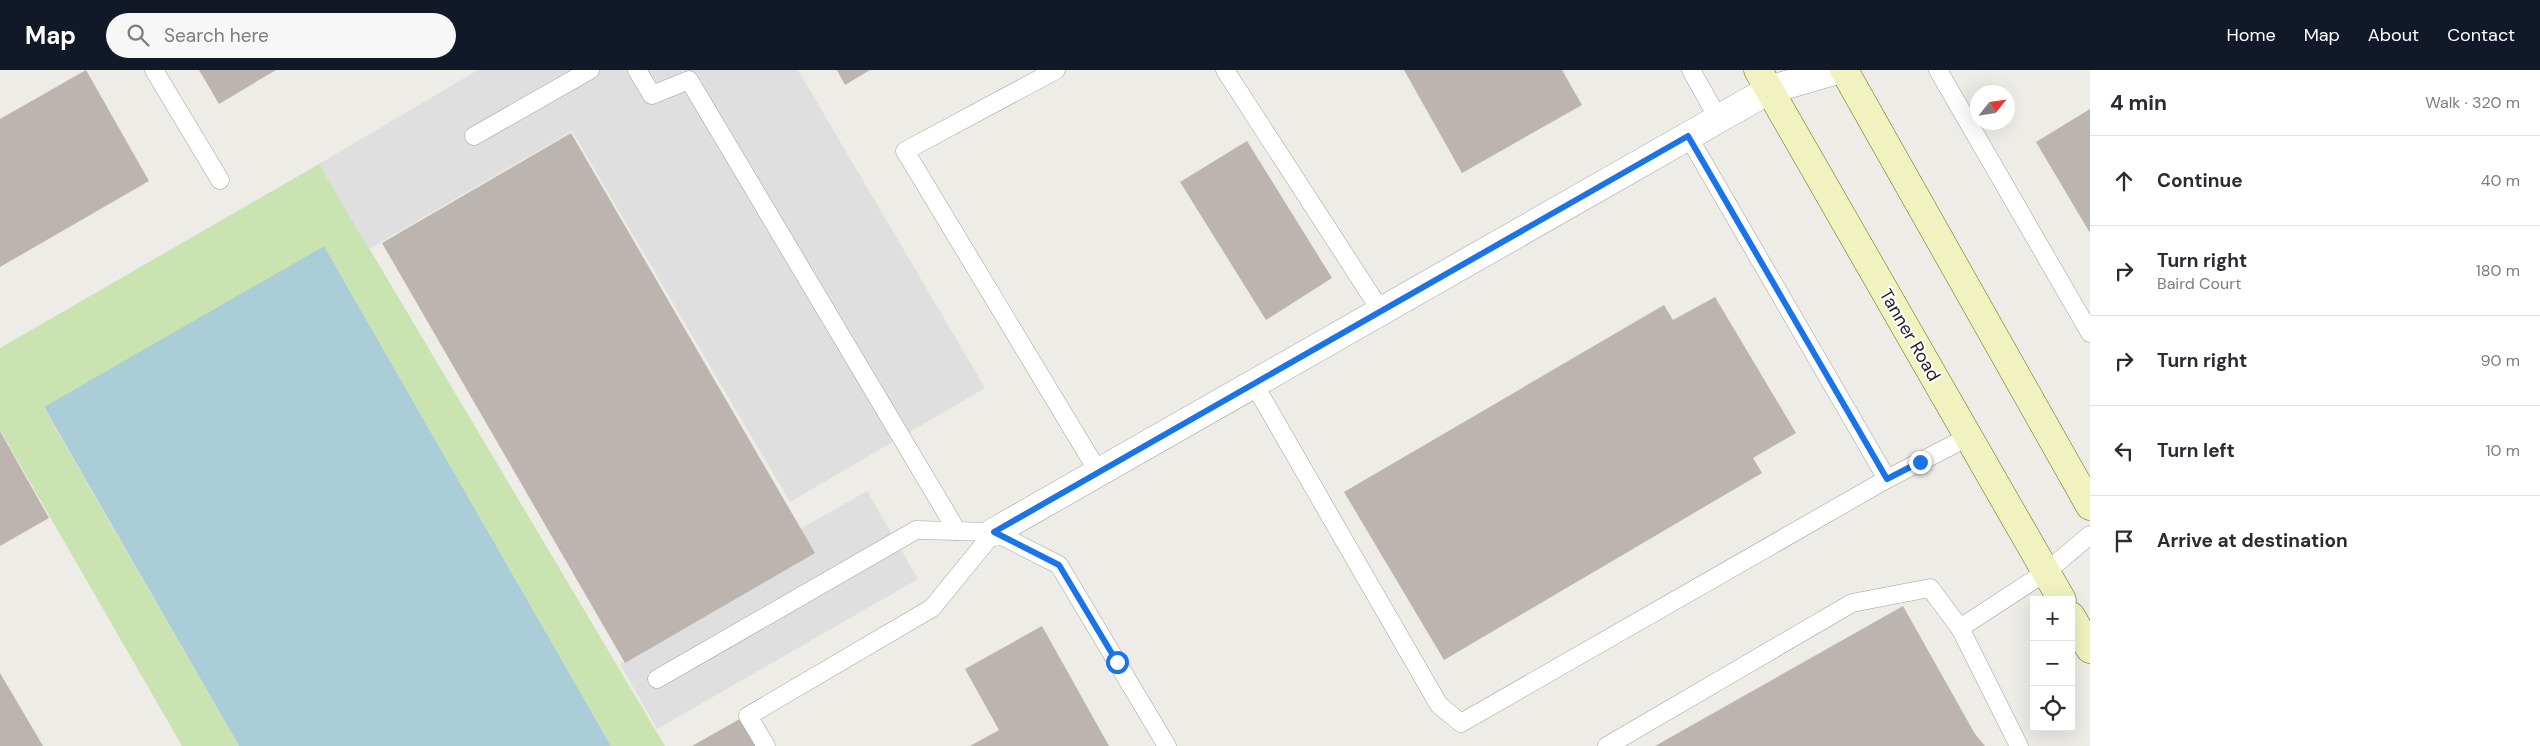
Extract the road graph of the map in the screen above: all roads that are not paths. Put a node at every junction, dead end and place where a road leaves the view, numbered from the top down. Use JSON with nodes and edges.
{"nodes":[{"id":1,"x":154,"y":70,"type":"edge"},
{"id":2,"x":590,"y":70,"type":"edge"},
{"id":3,"x":637,"y":70,"type":"edge"},
{"id":4,"x":1056,"y":70,"type":"edge"},
{"id":5,"x":1225,"y":70,"type":"edge"},
{"id":6,"x":1690,"y":70,"type":"edge"},
{"id":7,"x":1837,"y":70,"type":"edge"},
{"id":8,"x":1844,"y":70,"type":"edge"},
{"id":9,"x":1938,"y":70,"type":"edge"},
{"id":10,"x":1764,"y":80,"type":"edge"},
{"id":11,"x":1718,"y":118,"type":"junction"},
{"id":12,"x":474,"y":136,"type":"dead end"},
{"id":13,"x":1688,"y":136,"type":"junction"},
{"id":14,"x":220,"y":180,"type":"dead end"},
{"id":15,"x":1381,"y":311,"type":"junction"},
{"id":16,"x":2090,"y":333,"type":"edge"},
{"id":17,"x":1254,"y":384,"type":"junction"},
{"id":18,"x":1968,"y":437,"type":"junction"},
{"id":19,"x":1099,"y":473,"type":"junction"},
{"id":20,"x":1887,"y":479,"type":"junction"},
{"id":21,"x":2090,"y":506,"type":"edge"},
{"id":22,"x":957,"y":531,"type":"junction"},
{"id":23,"x":994,"y":532,"type":"junction"},
{"id":24,"x":2090,"y":536,"type":"edge"},
{"id":25,"x":2046,"y":572,"type":"junction"},
{"id":26,"x":2060,"y":596,"type":"edge"},
{"id":27,"x":2075,"y":623,"type":"edge"},
{"id":28,"x":1960,"y":628,"type":"junction"},
{"id":29,"x":2090,"y":649,"type":"edge"},
{"id":30,"x":657,"y":679,"type":"dead end"},
{"id":31,"x":766,"y":746,"type":"edge"},
{"id":32,"x":1167,"y":746,"type":"edge"},
{"id":33,"x":1607,"y":746,"type":"edge"},
{"id":34,"x":2019,"y":746,"type":"edge"}],
"edges":[{"from":1,"to":14,"type":"lane"},
{"from":2,"to":12,"type":"lane"},
{"from":3,"to":22,"type":"lane"},
{"from":4,"to":19,"type":"lane"},
{"from":5,"to":15,"type":"lane"},
{"from":6,"to":11,"type":"lane"},
{"from":7,"to":10,"type":"street"},
{"from":8,"to":21,"type":"main road"},
{"from":9,"to":16,"type":"lane"},
{"from":10,"to":11,"type":"street"},
{"from":10,"to":18,"type":"main road","name":"Tanner Road"},
{"from":11,"to":13,"type":"street"},
{"from":13,"to":15,"type":"street"},
{"from":13,"to":20,"type":"lane"},
{"from":15,"to":17,"type":"street"},
{"from":17,"to":19,"type":"street"},
{"from":17,"to":20,"type":"lane"},
{"from":18,"to":20,"type":"lane"},
{"from":18,"to":25,"type":"main road","name":"Tanner Road"},
{"from":19,"to":23,"type":"street"},
{"from":22,"to":23,"type":"lane"},
{"from":22,"to":30,"type":"lane"},
{"from":23,"to":31,"type":"lane"},
{"from":23,"to":32,"type":"lane"},
{"from":24,"to":25,"type":"lane"},
{"from":25,"to":26,"type":"main road","name":"Tanner Road"},
{"from":25,"to":28,"type":"lane"},
{"from":27,"to":29,"type":"main road"},
{"from":28,"to":33,"type":"lane"},
{"from":28,"to":34,"type":"lane"}]}
